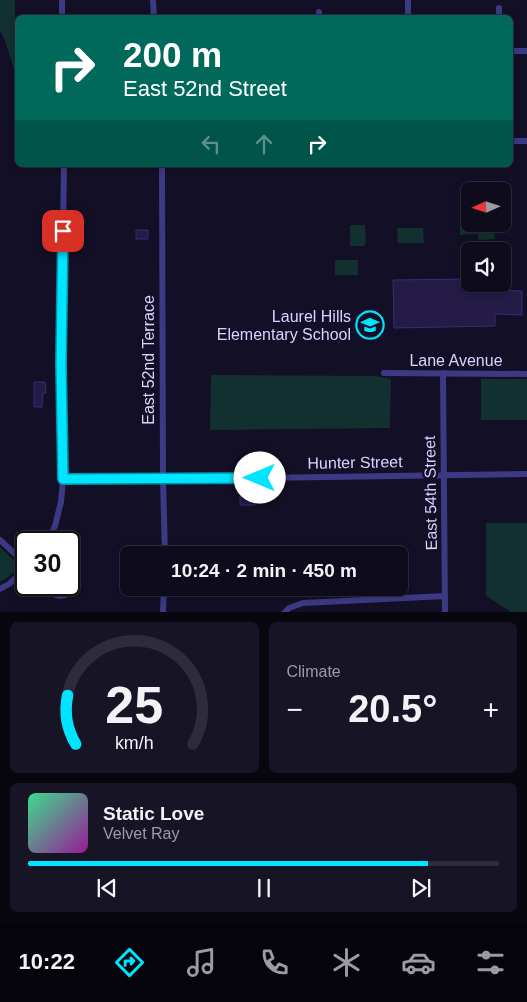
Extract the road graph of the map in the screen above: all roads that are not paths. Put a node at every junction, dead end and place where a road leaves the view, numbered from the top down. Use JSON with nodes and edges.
{"nodes":[{"id":1,"x":62,"y":0,"type":"edge"},
{"id":2,"x":153,"y":0,"type":"edge"},
{"id":3,"x":408,"y":0,"type":"edge"},
{"id":4,"x":499,"y":8,"type":"dead end"},
{"id":5,"x":62,"y":15,"type":"edge"},
{"id":6,"x":154,"y":15,"type":"edge"},
{"id":7,"x":408,"y":15,"type":"edge"},
{"id":8,"x":499,"y":15,"type":"edge"},
{"id":9,"x":513,"y":51,"type":"edge"},
{"id":10,"x":527,"y":51,"type":"edge"},
{"id":11,"x":513,"y":141,"type":"edge"},
{"id":12,"x":527,"y":141,"type":"edge"},
{"id":13,"x":64,"y":167,"type":"edge"},
{"id":14,"x":162,"y":167,"type":"edge"},
{"id":15,"x":384,"y":373,"type":"dead end"},
{"id":16,"x":442,"y":373,"type":"junction"},
{"id":17,"x":527,"y":374,"type":"edge"},
{"id":18,"x":443,"y":474,"type":"junction"},
{"id":19,"x":527,"y":474,"type":"edge"},
{"id":20,"x":63,"y":479,"type":"junction"},
{"id":21,"x":163,"y":479,"type":"junction"},
{"id":22,"x":52,"y":531,"type":"edge"},
{"id":23,"x":0,"y":540,"type":"edge"},
{"id":24,"x":165,"y":546,"type":"edge"},
{"id":25,"x":15,"y":554,"type":"edge"},
{"id":26,"x":15,"y":579,"type":"edge"},
{"id":27,"x":0,"y":589,"type":"edge"},
{"id":28,"x":164,"y":596,"type":"edge"},
{"id":29,"x":445,"y":596,"type":"junction"},
{"id":30,"x":163,"y":612,"type":"edge"},
{"id":31,"x":285,"y":612,"type":"edge"},
{"id":32,"x":445,"y":612,"type":"edge"}],
"edges":[{"from":1,"to":5,"type":"street"},
{"from":2,"to":6,"type":"street"},
{"from":3,"to":7,"type":"street"},
{"from":4,"to":8,"type":"street"},
{"from":9,"to":10,"type":"street"},
{"from":11,"to":12,"type":"street"},
{"from":13,"to":20,"type":"street"},
{"from":14,"to":21,"type":"street","name":"East 52nd Terrace"},
{"from":15,"to":16,"type":"street","name":"Lane Avenue"},
{"from":16,"to":17,"type":"street","name":"Lane Avenue"},
{"from":16,"to":18,"type":"street","name":"East 54th Street"},
{"from":18,"to":19,"type":"street","name":"Hunter Street"},
{"from":18,"to":21,"type":"street","name":"Hunter Street"},
{"from":18,"to":29,"type":"street","name":"East 54th Street"},
{"from":20,"to":21,"type":"street","name":"Hunter Street"},
{"from":20,"to":22,"type":"street"},
{"from":21,"to":24,"type":"street","name":"East 52nd Terrace"},
{"from":23,"to":25,"type":"street"},
{"from":26,"to":27,"type":"street"},
{"from":28,"to":30,"type":"street"},
{"from":29,"to":31,"type":"street"},
{"from":29,"to":32,"type":"street","name":"East 54th Street"}]}
